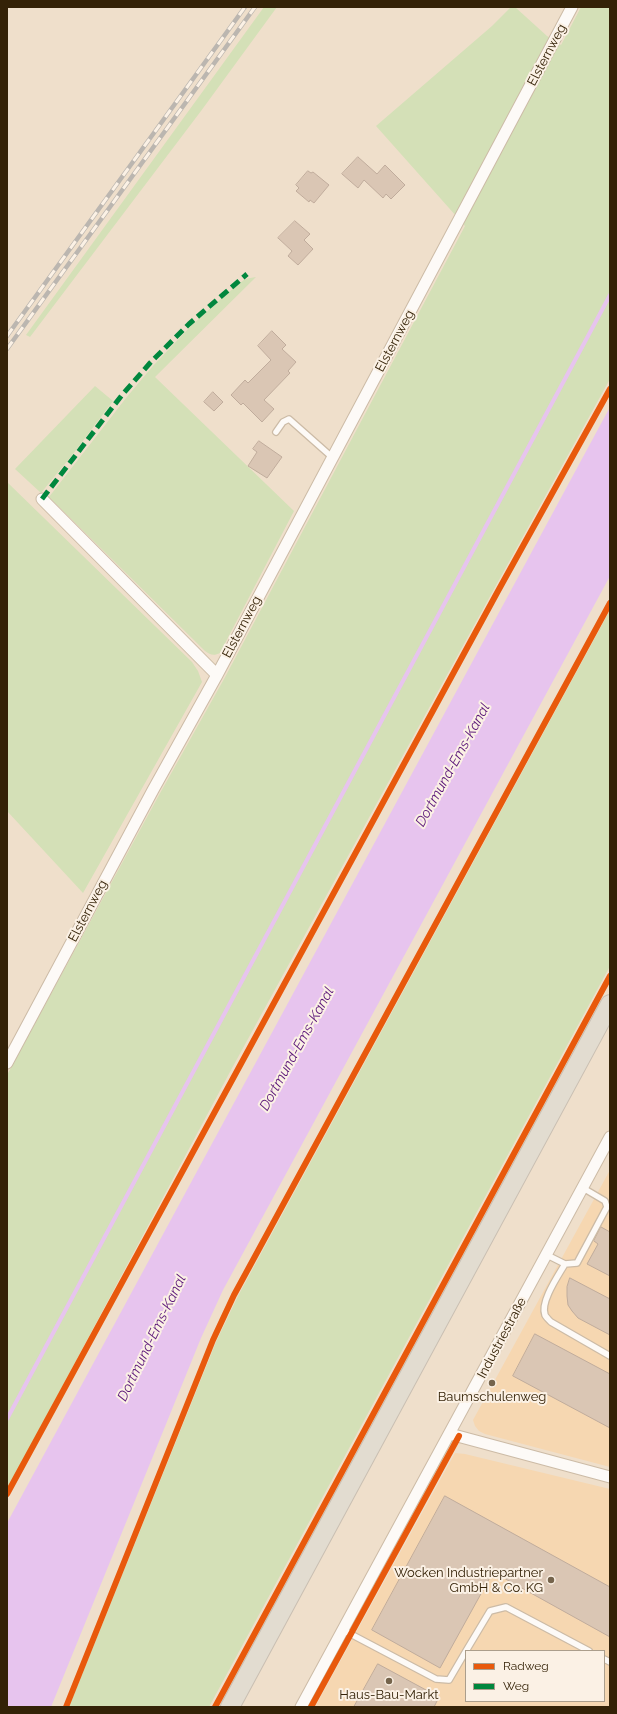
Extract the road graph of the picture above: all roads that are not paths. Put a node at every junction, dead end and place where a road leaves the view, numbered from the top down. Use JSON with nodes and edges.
{"nodes":[{"id":1,"x":572,"y":7,"type":"edge"},
{"id":2,"x":276,"y":432,"type":"dead end"},
{"id":3,"x":332,"y":458,"type":"junction"},
{"id":4,"x":42,"y":499,"type":"dead end"},
{"id":5,"x":217,"y":675,"type":"junction"},
{"id":6,"x":610,"y":1004,"type":"edge"},
{"id":7,"x":7,"y":1063,"type":"edge"},
{"id":8,"x":610,"y":1137,"type":"edge"},
{"id":9,"x":583,"y":1188,"type":"junction"},
{"id":10,"x":547,"y":1255,"type":"junction"},
{"id":11,"x":565,"y":1264,"type":"junction"},
{"id":12,"x":610,"y":1356,"type":"edge"},
{"id":13,"x":450,"y":1434,"type":"junction"},
{"id":14,"x":610,"y":1476,"type":"edge"},
{"id":15,"x":343,"y":1630,"type":"junction"},
{"id":16,"x":467,"y":1650,"type":"edge"},
{"id":17,"x":587,"y":1650,"type":"edge"},
{"id":18,"x":465,"y":1653,"type":"edge"},
{"id":19,"x":230,"y":1707,"type":"edge"},
{"id":20,"x":301,"y":1707,"type":"edge"}],
"edges":[{"from":1,"to":3,"type":"street","name":"Elsternweg"},
{"from":2,"to":3,"type":"lane"},
{"from":3,"to":5,"type":"street","name":"Elsternweg"},
{"from":4,"to":5,"type":"street","name":"Elsternweg"},
{"from":5,"to":7,"type":"street","name":"Elsternweg"},
{"from":6,"to":19,"type":"main road"},
{"from":8,"to":9,"type":"street","name":"Industriestraße"},
{"from":9,"to":10,"type":"street","name":"Industriestraße"},
{"from":9,"to":11,"type":"lane"},
{"from":10,"to":11,"type":"lane"},
{"from":10,"to":13,"type":"street","name":"Industriestraße"},
{"from":11,"to":12,"type":"lane"},
{"from":13,"to":14,"type":"street"},
{"from":13,"to":15,"type":"street","name":"Industriestraße"},
{"from":15,"to":18,"type":"lane"},
{"from":15,"to":20,"type":"street","name":"Industriestraße"},
{"from":16,"to":17,"type":"lane"}]}
